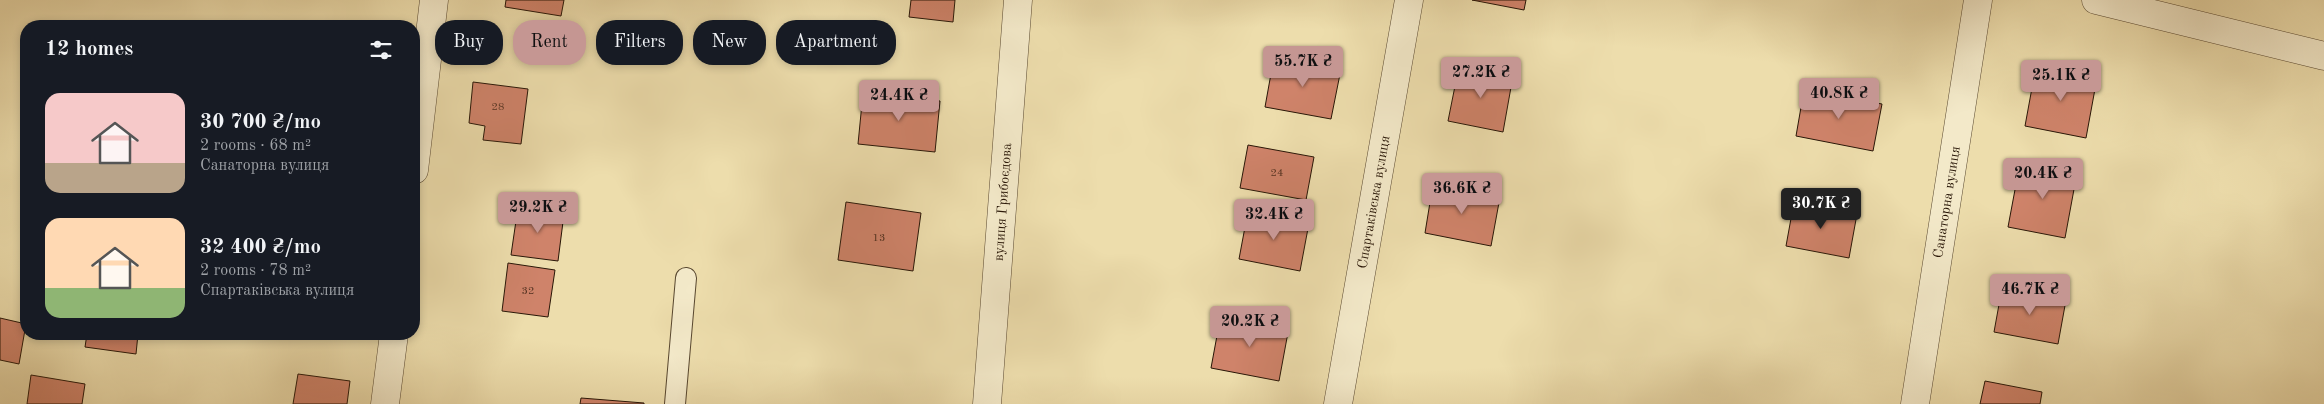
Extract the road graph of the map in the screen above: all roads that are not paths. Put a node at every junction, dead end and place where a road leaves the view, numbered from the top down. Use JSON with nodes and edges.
{"nodes":[{"id":1,"x":434,"y":0,"type":"edge"},
{"id":2,"x":1018,"y":0,"type":"edge"},
{"id":3,"x":1409,"y":0,"type":"edge"},
{"id":4,"x":1978,"y":0,"type":"edge"},
{"id":5,"x":2096,"y":0,"type":"edge"},
{"id":6,"x":2324,"y":56,"type":"edge"},
{"id":7,"x":420,"y":119,"type":"edge"},
{"id":8,"x":686,"y":278,"type":"dead end"},
{"id":9,"x":393,"y":340,"type":"edge"},
{"id":10,"x":386,"y":404,"type":"edge"},
{"id":11,"x":675,"y":404,"type":"edge"},
{"id":12,"x":987,"y":404,"type":"edge"},
{"id":13,"x":1338,"y":404,"type":"edge"},
{"id":14,"x":1915,"y":404,"type":"edge"}],
"edges":[{"from":1,"to":7,"type":"street"},
{"from":2,"to":12,"type":"street","name":"вулиця Грибоєдова"},
{"from":3,"to":13,"type":"street","name":"Спартаківська вулиця"},
{"from":4,"to":14,"type":"street","name":"Санаторна вулиця"},
{"from":5,"to":6,"type":"street"},
{"from":8,"to":11,"type":"lane"},
{"from":9,"to":10,"type":"street"}]}
